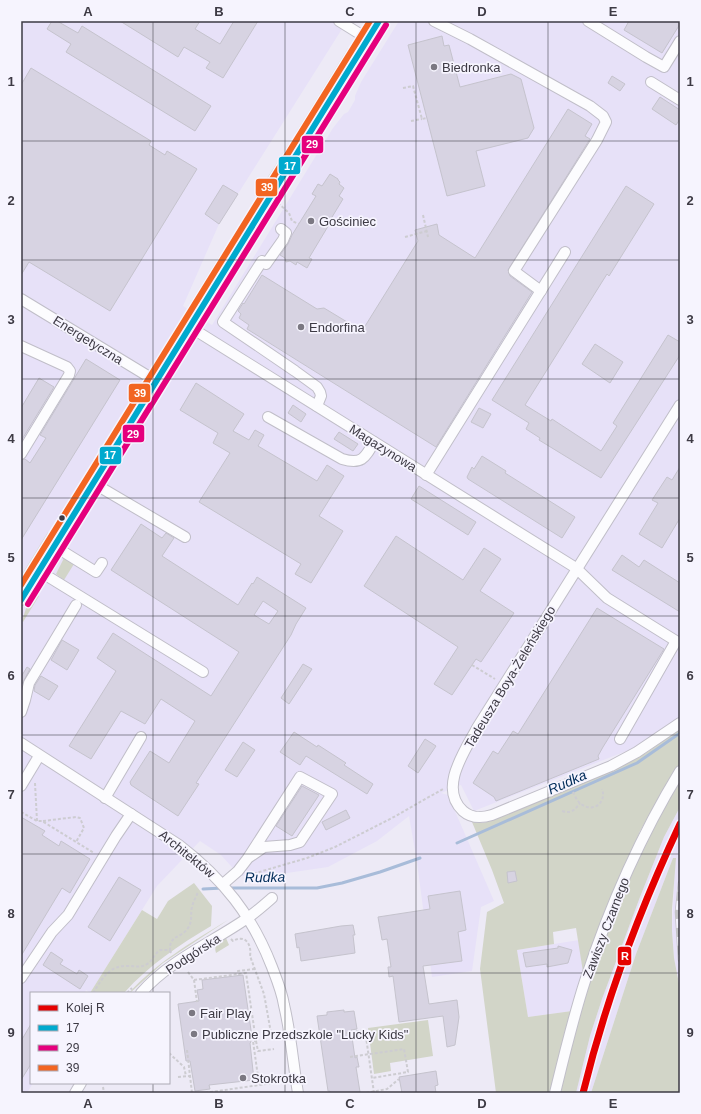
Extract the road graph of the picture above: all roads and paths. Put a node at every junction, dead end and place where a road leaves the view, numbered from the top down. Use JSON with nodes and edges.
{"nodes":[{"id":1,"x":339,"y":21,"type":"edge"},
{"id":2,"x":379,"y":21,"type":"edge"},
{"id":3,"x":434,"y":21,"type":"edge"},
{"id":4,"x":588,"y":21,"type":"edge"},
{"id":5,"x":368,"y":40,"type":"junction"},
{"id":6,"x":680,"y":41,"type":"edge"},
{"id":7,"x":651,"y":82,"type":"dead end"},
{"id":8,"x":403,"y":88,"type":"dead end"},
{"id":9,"x":680,"y":100,"type":"edge"},
{"id":10,"x":427,"y":118,"type":"dead end"},
{"id":11,"x":422,"y":119,"type":"junction"},
{"id":12,"x":411,"y":121,"type":"dead end"},
{"id":13,"x":271,"y":197,"type":"junction"},
{"id":14,"x":423,"y":215,"type":"dead end"},
{"id":15,"x":299,"y":224,"type":"dead end"},
{"id":16,"x":281,"y":229,"type":"dead end"},
{"id":17,"x":427,"y":231,"type":"junction"},
{"id":18,"x":405,"y":237,"type":"dead end"},
{"id":19,"x":428,"y":237,"type":"dead end"},
{"id":20,"x":565,"y":252,"type":"dead end"},
{"id":21,"x":540,"y":291,"type":"junction"},
{"id":22,"x":21,"y":299,"type":"edge"},
{"id":23,"x":190,"y":327,"type":"junction"},
{"id":24,"x":21,"y":347,"type":"edge"},
{"id":25,"x":156,"y":381,"type":"junction"},
{"id":26,"x":317,"y":406,"type":"junction"},
{"id":27,"x":680,"y":406,"type":"edge"},
{"id":28,"x":268,"y":418,"type":"dead end"},
{"id":29,"x":374,"y":442,"type":"junction"},
{"id":30,"x":21,"y":454,"type":"edge"},
{"id":31,"x":426,"y":475,"type":"junction"},
{"id":32,"x":93,"y":483,"type":"junction"},
{"id":33,"x":185,"y":537,"type":"dead end"},
{"id":34,"x":54,"y":546,"type":"junction"},
{"id":35,"x":102,"y":563,"type":"dead end"},
{"id":36,"x":576,"y":568,"type":"junction"},
{"id":37,"x":39,"y":571,"type":"junction"},
{"id":38,"x":21,"y":600,"type":"edge"},
{"id":39,"x":76,"y":605,"type":"dead end"},
{"id":40,"x":472,"y":665,"type":"dead end"},
{"id":41,"x":203,"y":672,"type":"dead end"},
{"id":42,"x":496,"y":680,"type":"dead end"},
{"id":43,"x":21,"y":712,"type":"edge"},
{"id":44,"x":680,"y":723,"type":"edge"},
{"id":45,"x":141,"y":737,"type":"dead end"},
{"id":46,"x":620,"y":739,"type":"dead end"},
{"id":47,"x":21,"y":743,"type":"edge"},
{"id":48,"x":40,"y":756,"type":"junction"},
{"id":49,"x":32,"y":767,"type":"junction"},
{"id":50,"x":680,"y":771,"type":"edge"},
{"id":51,"x":21,"y":786,"type":"edge"},
{"id":52,"x":452,"y":787,"type":"junction"},
{"id":53,"x":602,"y":789,"type":"dead end"},
{"id":54,"x":574,"y":793,"type":"dead end"},
{"id":55,"x":105,"y":798,"type":"junction"},
{"id":56,"x":580,"y":803,"type":"junction"},
{"id":57,"x":562,"y":811,"type":"dead end"},
{"id":58,"x":21,"y":812,"type":"edge"},
{"id":59,"x":132,"y":814,"type":"junction"},
{"id":60,"x":37,"y":821,"type":"junction"},
{"id":61,"x":42,"y":821,"type":"junction"},
{"id":62,"x":76,"y":842,"type":"junction"},
{"id":63,"x":102,"y":858,"type":"junction"},
{"id":64,"x":248,"y":858,"type":"junction"},
{"id":65,"x":245,"y":876,"type":"dead end"},
{"id":66,"x":220,"y":882,"type":"junction"},
{"id":67,"x":198,"y":892,"type":"dead end"},
{"id":68,"x":272,"y":898,"type":"dead end"},
{"id":69,"x":248,"y":918,"type":"junction"},
{"id":70,"x":233,"y":942,"type":"dead end"},
{"id":71,"x":255,"y":969,"type":"junction"},
{"id":72,"x":188,"y":972,"type":"dead end"},
{"id":73,"x":238,"y":974,"type":"junction"},
{"id":74,"x":21,"y":978,"type":"edge"},
{"id":75,"x":194,"y":980,"type":"junction"},
{"id":76,"x":94,"y":992,"type":"edge"},
{"id":77,"x":142,"y":992,"type":"edge"},
{"id":78,"x":197,"y":1002,"type":"dead end"},
{"id":79,"x":271,"y":1033,"type":"dead end"},
{"id":80,"x":346,"y":1033,"type":"dead end"},
{"id":81,"x":256,"y":1041,"type":"junction"},
{"id":82,"x":274,"y":1049,"type":"dead end"},
{"id":83,"x":187,"y":1050,"type":"dead end"},
{"id":84,"x":369,"y":1053,"type":"junction"},
{"id":85,"x":170,"y":1054,"type":"edge"},
{"id":86,"x":350,"y":1057,"type":"dead end"},
{"id":87,"x":186,"y":1076,"type":"junction"},
{"id":88,"x":190,"y":1076,"type":"junction"},
{"id":89,"x":178,"y":1078,"type":"dead end"},
{"id":90,"x":372,"y":1078,"type":"junction"},
{"id":91,"x":399,"y":1079,"type":"dead end"},
{"id":92,"x":279,"y":1082,"type":"dead end"},
{"id":93,"x":80,"y":1084,"type":"edge"},
{"id":94,"x":259,"y":1084,"type":"junction"},
{"id":95,"x":102,"y":1087,"type":"dead end"},
{"id":96,"x":374,"y":1092,"type":"edge"},
{"id":97,"x":75,"y":1093,"type":"edge"},
{"id":98,"x":104,"y":1093,"type":"edge"},
{"id":99,"x":192,"y":1093,"type":"edge"},
{"id":100,"x":205,"y":1093,"type":"edge"},
{"id":101,"x":298,"y":1093,"type":"edge"},
{"id":102,"x":366,"y":1093,"type":"edge"},
{"id":103,"x":555,"y":1093,"type":"edge"}],
"edges":[{"from":1,"to":5,"type":"street"},
{"from":2,"to":5,"type":"street"},
{"from":3,"to":21,"type":"street"},
{"from":4,"to":6,"type":"street"},
{"from":5,"to":13,"type":"street"},
{"from":7,"to":9,"type":"street"},
{"from":8,"to":11,"type":"path"},
{"from":10,"to":11,"type":"path"},
{"from":11,"to":12,"type":"path"},
{"from":13,"to":15,"type":"path"},
{"from":13,"to":23,"type":"street"},
{"from":14,"to":17,"type":"path"},
{"from":16,"to":26,"type":"street"},
{"from":17,"to":18,"type":"path"},
{"from":17,"to":19,"type":"path"},
{"from":20,"to":21,"type":"street"},
{"from":21,"to":31,"type":"street"},
{"from":22,"to":25,"type":"street","name":"Energetyczna"},
{"from":23,"to":25,"type":"street"},
{"from":23,"to":26,"type":"street","name":"Magazynowa"},
{"from":24,"to":30,"type":"street"},
{"from":25,"to":32,"type":"street"},
{"from":26,"to":29,"type":"street","name":"Magazynowa"},
{"from":27,"to":36,"type":"street","name":"Tadeusza Boya-Żeleńskiego"},
{"from":28,"to":29,"type":"street"},
{"from":29,"to":31,"type":"street","name":"Magazynowa"},
{"from":31,"to":36,"type":"street","name":"Magazynowa"},
{"from":32,"to":33,"type":"street"},
{"from":32,"to":34,"type":"street"},
{"from":34,"to":35,"type":"street"},
{"from":34,"to":37,"type":"street"},
{"from":36,"to":46,"type":"street","name":"Magazynowa"},
{"from":36,"to":52,"type":"street","name":"Tadeusza Boya-Żeleńskiego"},
{"from":37,"to":38,"type":"street"},
{"from":37,"to":41,"type":"street"},
{"from":39,"to":43,"type":"street"},
{"from":40,"to":42,"type":"path"},
{"from":44,"to":52,"type":"street"},
{"from":45,"to":55,"type":"street"},
{"from":47,"to":48,"type":"street","name":"Architektów"},
{"from":48,"to":49,"type":"street"},
{"from":48,"to":55,"type":"street","name":"Architektów"},
{"from":49,"to":51,"type":"street"},
{"from":49,"to":60,"type":"path"},
{"from":50,"to":103,"type":"street","name":"Zawiszy Czarnego"},
{"from":52,"to":65,"type":"path"},
{"from":53,"to":56,"type":"path"},
{"from":54,"to":56,"type":"path"},
{"from":55,"to":59,"type":"street","name":"Architektów"},
{"from":56,"to":57,"type":"path"},
{"from":58,"to":60,"type":"path"},
{"from":59,"to":63,"type":"street"},
{"from":59,"to":66,"type":"street","name":"Architektów"},
{"from":60,"to":61,"type":"path"},
{"from":61,"to":62,"type":"path"},
{"from":61,"to":62,"type":"path"},
{"from":62,"to":63,"type":"path"},
{"from":63,"to":74,"type":"street"},
{"from":64,"to":64,"type":"street"},
{"from":64,"to":66,"type":"street"},
{"from":66,"to":69,"type":"street","name":"Architektów"},
{"from":67,"to":76,"type":"path"},
{"from":68,"to":69,"type":"street","name":"Podgórska"},
{"from":69,"to":77,"type":"street","name":"Podgórska"},
{"from":69,"to":101,"type":"street","name":"Architektów"},
{"from":70,"to":71,"type":"path"},
{"from":71,"to":73,"type":"path"},
{"from":71,"to":79,"type":"path"},
{"from":72,"to":75,"type":"path"},
{"from":73,"to":75,"type":"path"},
{"from":73,"to":81,"type":"path"},
{"from":75,"to":78,"type":"path"},
{"from":80,"to":84,"type":"path"},
{"from":81,"to":82,"type":"path"},
{"from":81,"to":94,"type":"path"},
{"from":83,"to":88,"type":"path"},
{"from":84,"to":86,"type":"path"},
{"from":84,"to":90,"type":"path"},
{"from":84,"to":90,"type":"path"},
{"from":85,"to":87,"type":"path"},
{"from":87,"to":88,"type":"path"},
{"from":87,"to":89,"type":"path"},
{"from":88,"to":99,"type":"path"},
{"from":90,"to":96,"type":"path"},
{"from":91,"to":96,"type":"path"},
{"from":92,"to":94,"type":"path"},
{"from":93,"to":97,"type":"street"},
{"from":94,"to":100,"type":"path"},
{"from":95,"to":98,"type":"path"},
{"from":96,"to":102,"type":"path"}]}
